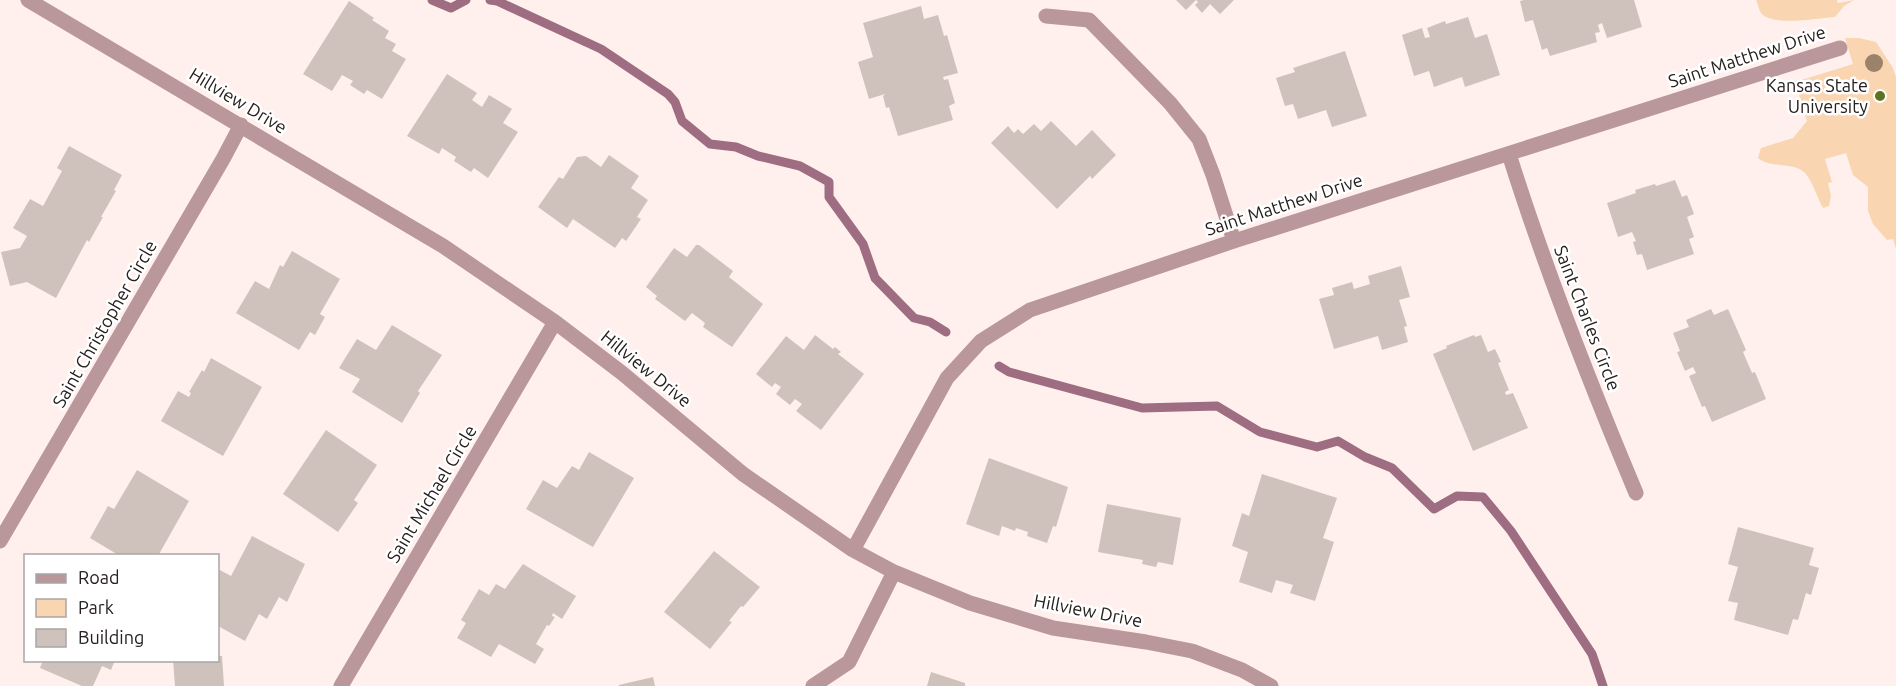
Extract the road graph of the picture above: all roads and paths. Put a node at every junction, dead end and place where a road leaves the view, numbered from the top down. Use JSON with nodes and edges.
{"nodes":[{"id":1,"x":28,"y":0,"type":"edge"},
{"id":2,"x":1046,"y":16,"type":"dead end"},
{"id":3,"x":1840,"y":48,"type":"dead end"},
{"id":4,"x":241,"y":125,"type":"junction"},
{"id":5,"x":1509,"y":154,"type":"junction"},
{"id":6,"x":1234,"y":240,"type":"junction"},
{"id":7,"x":555,"y":322,"type":"junction"},
{"id":8,"x":1636,"y":493,"type":"dead end"},
{"id":9,"x":0,"y":541,"type":"edge"},
{"id":10,"x":853,"y":550,"type":"junction"},
{"id":11,"x":894,"y":572,"type":"junction"},
{"id":12,"x":341,"y":686,"type":"edge"},
{"id":13,"x":813,"y":686,"type":"edge"},
{"id":14,"x":1270,"y":686,"type":"edge"}],
"edges":[{"from":1,"to":4,"type":"street","name":"Hillview Drive"},
{"from":2,"to":6,"type":"street"},
{"from":3,"to":5,"type":"street","name":"Saint Matthew Drive"},
{"from":4,"to":7,"type":"street","name":"Hillview Drive"},
{"from":4,"to":9,"type":"street","name":"Saint Christopher Circle"},
{"from":5,"to":6,"type":"street","name":"Saint Matthew Drive"},
{"from":5,"to":8,"type":"street","name":"Saint Charles Circle"},
{"from":6,"to":10,"type":"street","name":"Saint Matthew Drive"},
{"from":7,"to":10,"type":"street","name":"Hillview Drive"},
{"from":7,"to":12,"type":"street","name":"Saint Michael Circle"},
{"from":10,"to":11,"type":"street","name":"Hillview Drive"},
{"from":11,"to":13,"type":"street"},
{"from":11,"to":14,"type":"street","name":"Hillview Drive"}]}
